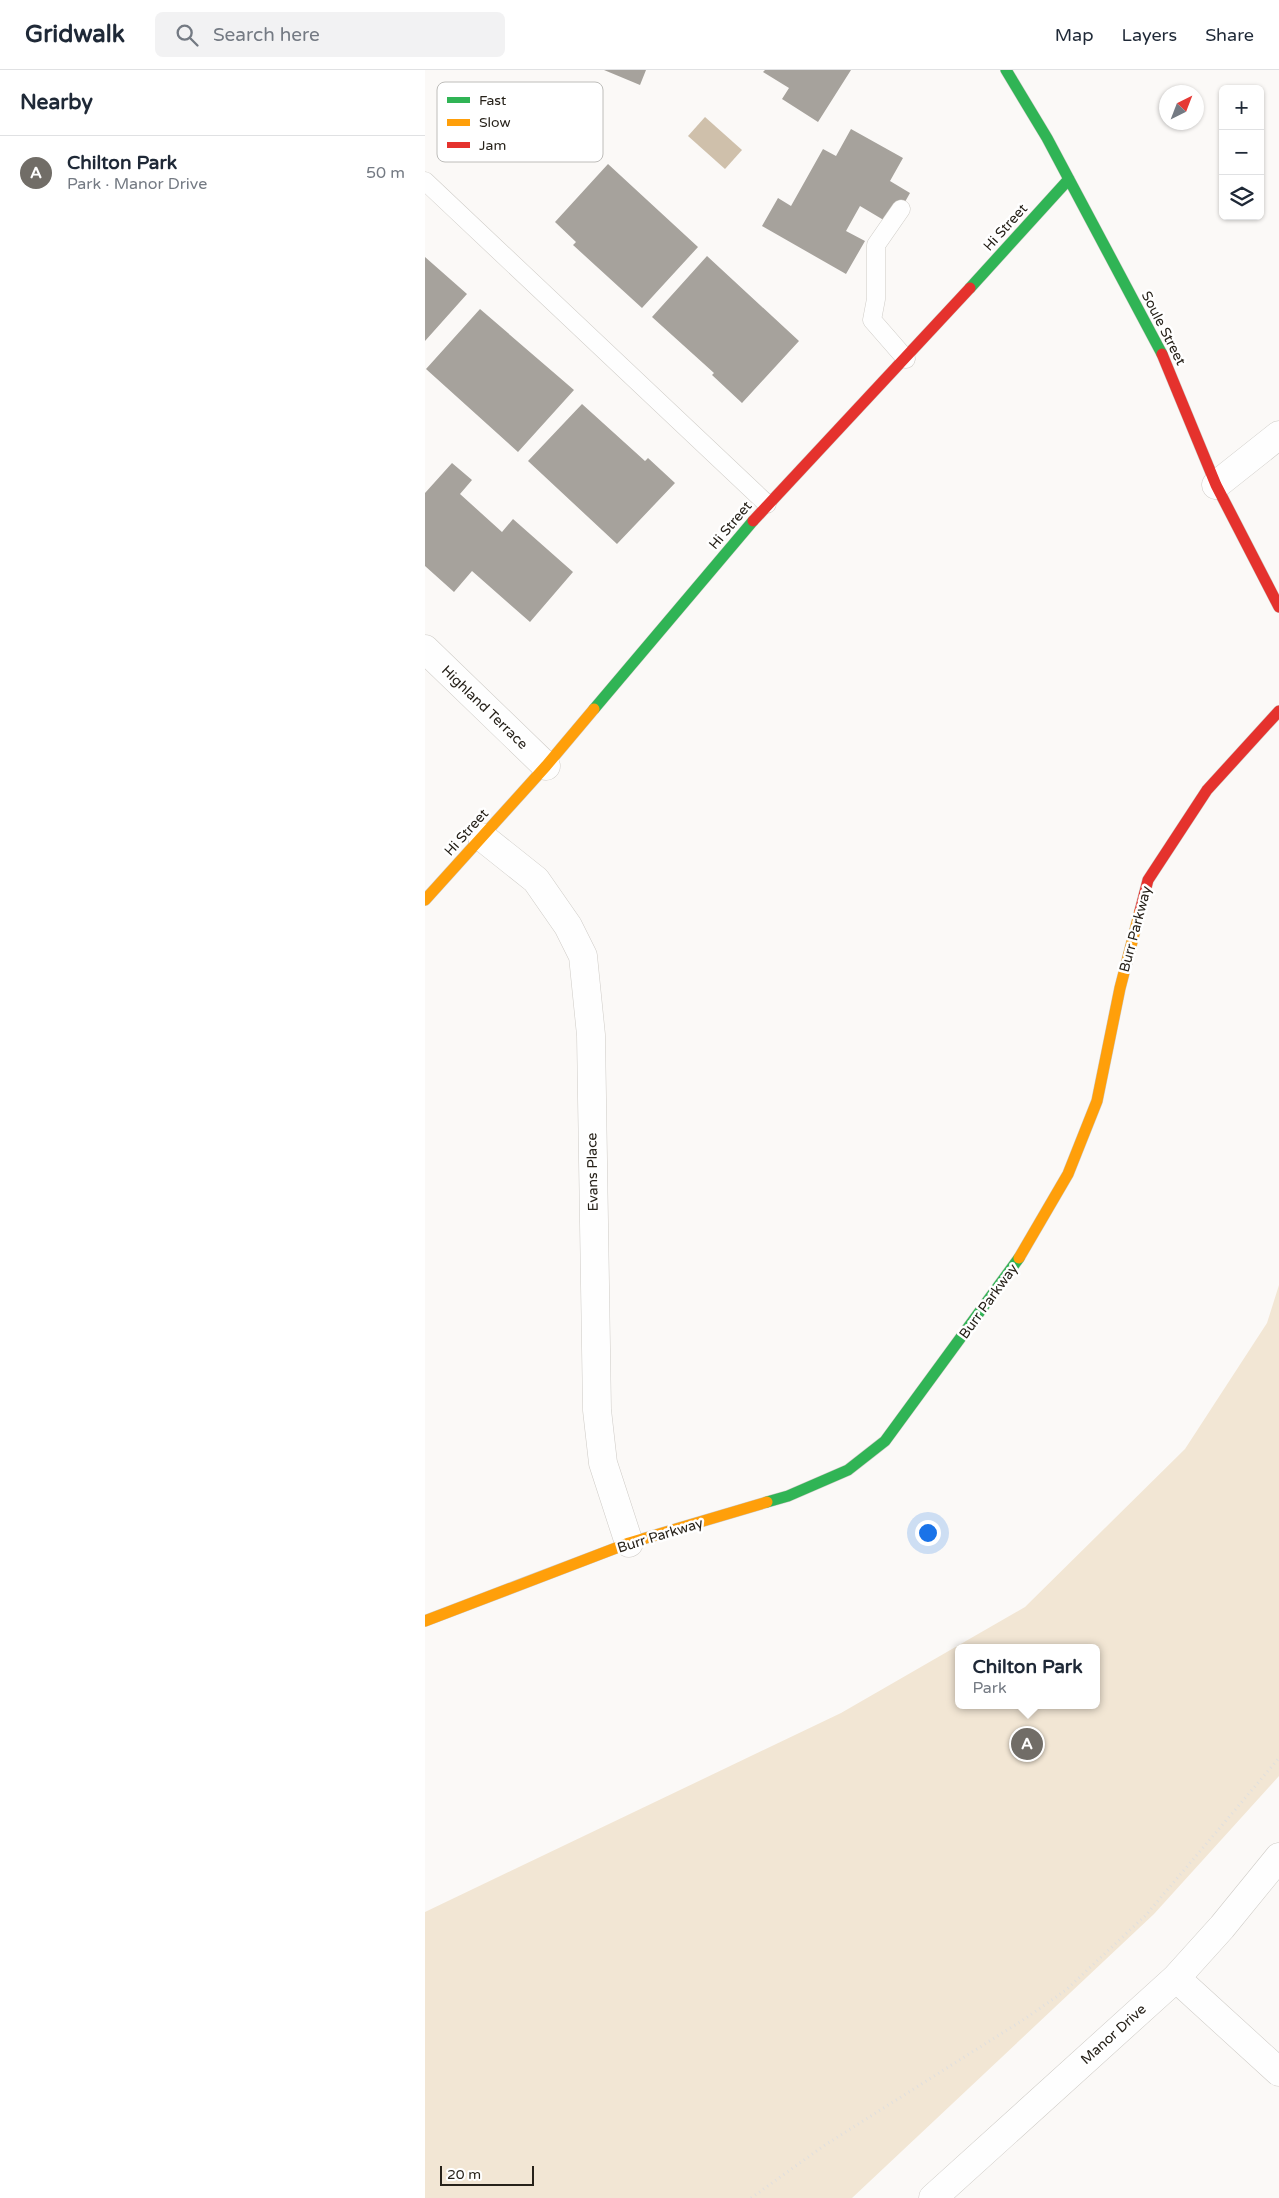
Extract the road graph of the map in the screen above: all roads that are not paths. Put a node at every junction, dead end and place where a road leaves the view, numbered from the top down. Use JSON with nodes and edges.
{"nodes":[{"id":1,"x":1006,"y":70,"type":"edge"},
{"id":2,"x":1069,"y":179,"type":"junction"},
{"id":3,"x":425,"y":181,"type":"edge"},
{"id":4,"x":901,"y":209,"type":"dead end"},
{"id":5,"x":906,"y":359,"type":"junction"},
{"id":6,"x":1279,"y":435,"type":"edge"},
{"id":7,"x":1216,"y":485,"type":"junction"},
{"id":8,"x":767,"y":504,"type":"junction"},
{"id":9,"x":1279,"y":607,"type":"edge"},
{"id":10,"x":425,"y":649,"type":"edge"},
{"id":11,"x":1279,"y":711,"type":"edge"},
{"id":12,"x":546,"y":766,"type":"junction"},
{"id":13,"x":482,"y":837,"type":"junction"},
{"id":14,"x":425,"y":900,"type":"edge"},
{"id":15,"x":629,"y":1543,"type":"junction"},
{"id":16,"x":425,"y":1621,"type":"edge"},
{"id":17,"x":1279,"y":1857,"type":"edge"},
{"id":18,"x":1176,"y":1978,"type":"junction"},
{"id":19,"x":1279,"y":2072,"type":"edge"},
{"id":20,"x":933,"y":2198,"type":"edge"}],
"edges":[{"from":1,"to":2,"type":"street","name":"Soule Street"},
{"from":2,"to":5,"type":"street","name":"Hi Street"},
{"from":2,"to":7,"type":"street","name":"Soule Street"},
{"from":3,"to":8,"type":"lane"},
{"from":4,"to":5,"type":"lane"},
{"from":5,"to":8,"type":"street","name":"Hi Street"},
{"from":6,"to":7,"type":"street"},
{"from":7,"to":9,"type":"street","name":"Soule Street"},
{"from":8,"to":12,"type":"street","name":"Hi Street"},
{"from":10,"to":12,"type":"street","name":"Highland Terrace"},
{"from":11,"to":15,"type":"street","name":"Burr Parkway"},
{"from":12,"to":13,"type":"street","name":"Hi Street"},
{"from":13,"to":14,"type":"street","name":"Hi Street"},
{"from":13,"to":15,"type":"street","name":"Evans Place"},
{"from":15,"to":16,"type":"street","name":"Burr Parkway"},
{"from":17,"to":18,"type":"street","name":"Manor Drive"},
{"from":18,"to":19,"type":"street"},
{"from":18,"to":20,"type":"street","name":"Manor Drive"}]}
